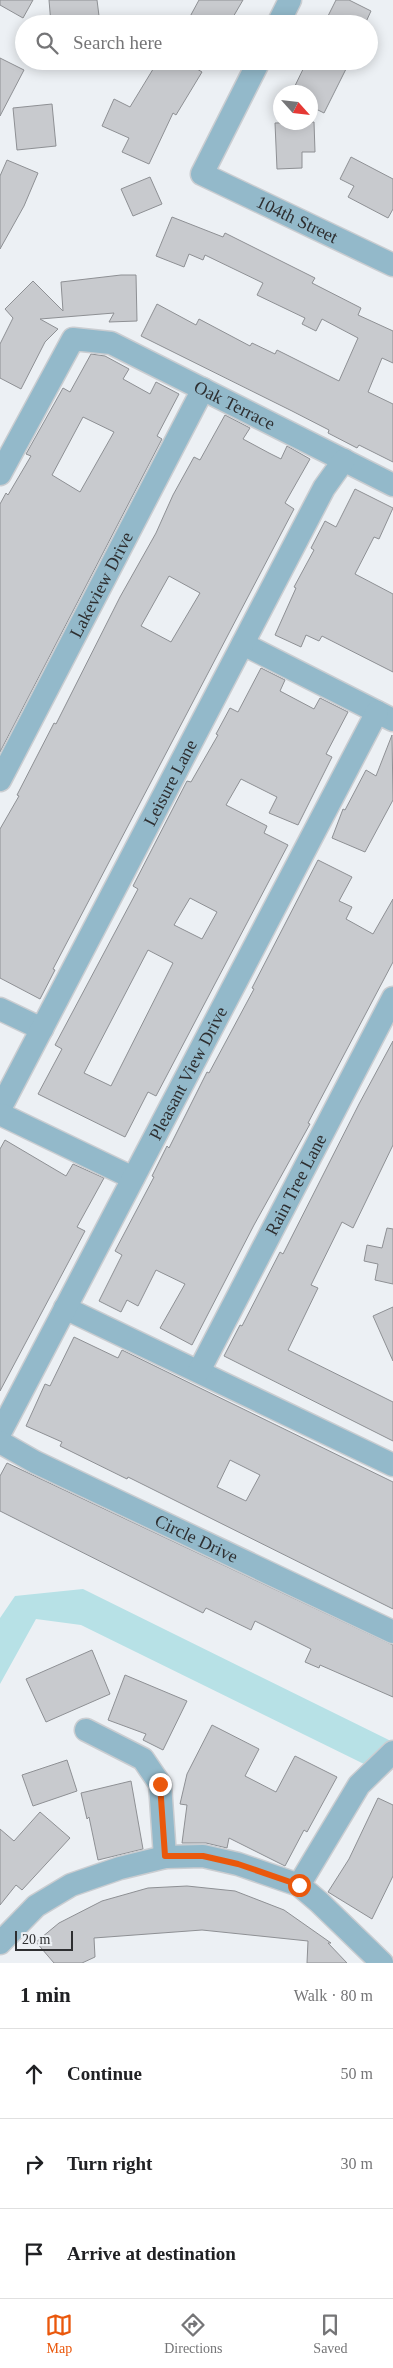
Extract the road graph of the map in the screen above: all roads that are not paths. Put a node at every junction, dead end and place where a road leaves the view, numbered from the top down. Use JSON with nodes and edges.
{"nodes":[{"id":1,"x":290,"y":0,"type":"edge"},
{"id":2,"x":282,"y":15,"type":"edge"},
{"id":3,"x":254,"y":70,"type":"edge"},
{"id":4,"x":393,"y":265,"type":"edge"},
{"id":5,"x":203,"y":389,"type":"junction"},
{"id":6,"x":344,"y":460,"type":"junction"},
{"id":7,"x":0,"y":474,"type":"edge"},
{"id":8,"x":393,"y":485,"type":"edge"},
{"id":9,"x":243,"y":644,"type":"junction"},
{"id":10,"x":385,"y":716,"type":"edge"},
{"id":11,"x":0,"y":780,"type":"edge"},
{"id":12,"x":393,"y":998,"type":"edge"},
{"id":13,"x":0,"y":1010,"type":"edge"},
{"id":14,"x":42,"y":1029,"type":"junction"},
{"id":15,"x":0,"y":1109,"type":"edge"},
{"id":16,"x":0,"y":1114,"type":"edge"},
{"id":17,"x":133,"y":1178,"type":"junction"},
{"id":18,"x":65,"y":1308,"type":"junction"},
{"id":19,"x":199,"y":1371,"type":"junction"},
{"id":20,"x":0,"y":1433,"type":"edge"},
{"id":21,"x":0,"y":1442,"type":"edge"},
{"id":22,"x":393,"y":1465,"type":"edge"},
{"id":23,"x":393,"y":1632,"type":"edge"},
{"id":24,"x":86,"y":1730,"type":"dead end"},
{"id":25,"x":387,"y":1758,"type":"edge"},
{"id":26,"x":165,"y":1856,"type":"junction"},
{"id":27,"x":299,"y":1885,"type":"junction"},
{"id":28,"x":0,"y":1943,"type":"edge"},
{"id":29,"x":382,"y":1963,"type":"edge"}],
"edges":[{"from":1,"to":2,"type":"street"},
{"from":3,"to":4,"type":"street","name":"104th Street"},
{"from":5,"to":6,"type":"street","name":"Oak Terrace"},
{"from":5,"to":7,"type":"street","name":"Oak Terrace"},
{"from":5,"to":11,"type":"street","name":"Lakeview Drive"},
{"from":6,"to":8,"type":"street","name":"Oak Terrace"},
{"from":6,"to":9,"type":"street","name":"Leisure Lane"},
{"from":9,"to":10,"type":"street"},
{"from":9,"to":14,"type":"street","name":"Leisure Lane"},
{"from":10,"to":17,"type":"street","name":"Pleasant View Drive"},
{"from":12,"to":19,"type":"street","name":"Rain Tree Lane"},
{"from":13,"to":14,"type":"street"},
{"from":14,"to":15,"type":"street","name":"Leisure Lane"},
{"from":16,"to":17,"type":"street"},
{"from":17,"to":18,"type":"street","name":"Pleasant View Drive"},
{"from":18,"to":19,"type":"street"},
{"from":18,"to":20,"type":"street","name":"Pleasant View Drive"},
{"from":19,"to":22,"type":"street"},
{"from":21,"to":23,"type":"street","name":"Circle Drive"},
{"from":24,"to":26,"type":"street"},
{"from":25,"to":27,"type":"street"},
{"from":26,"to":27,"type":"street"},
{"from":26,"to":28,"type":"street"},
{"from":27,"to":29,"type":"street"}]}
